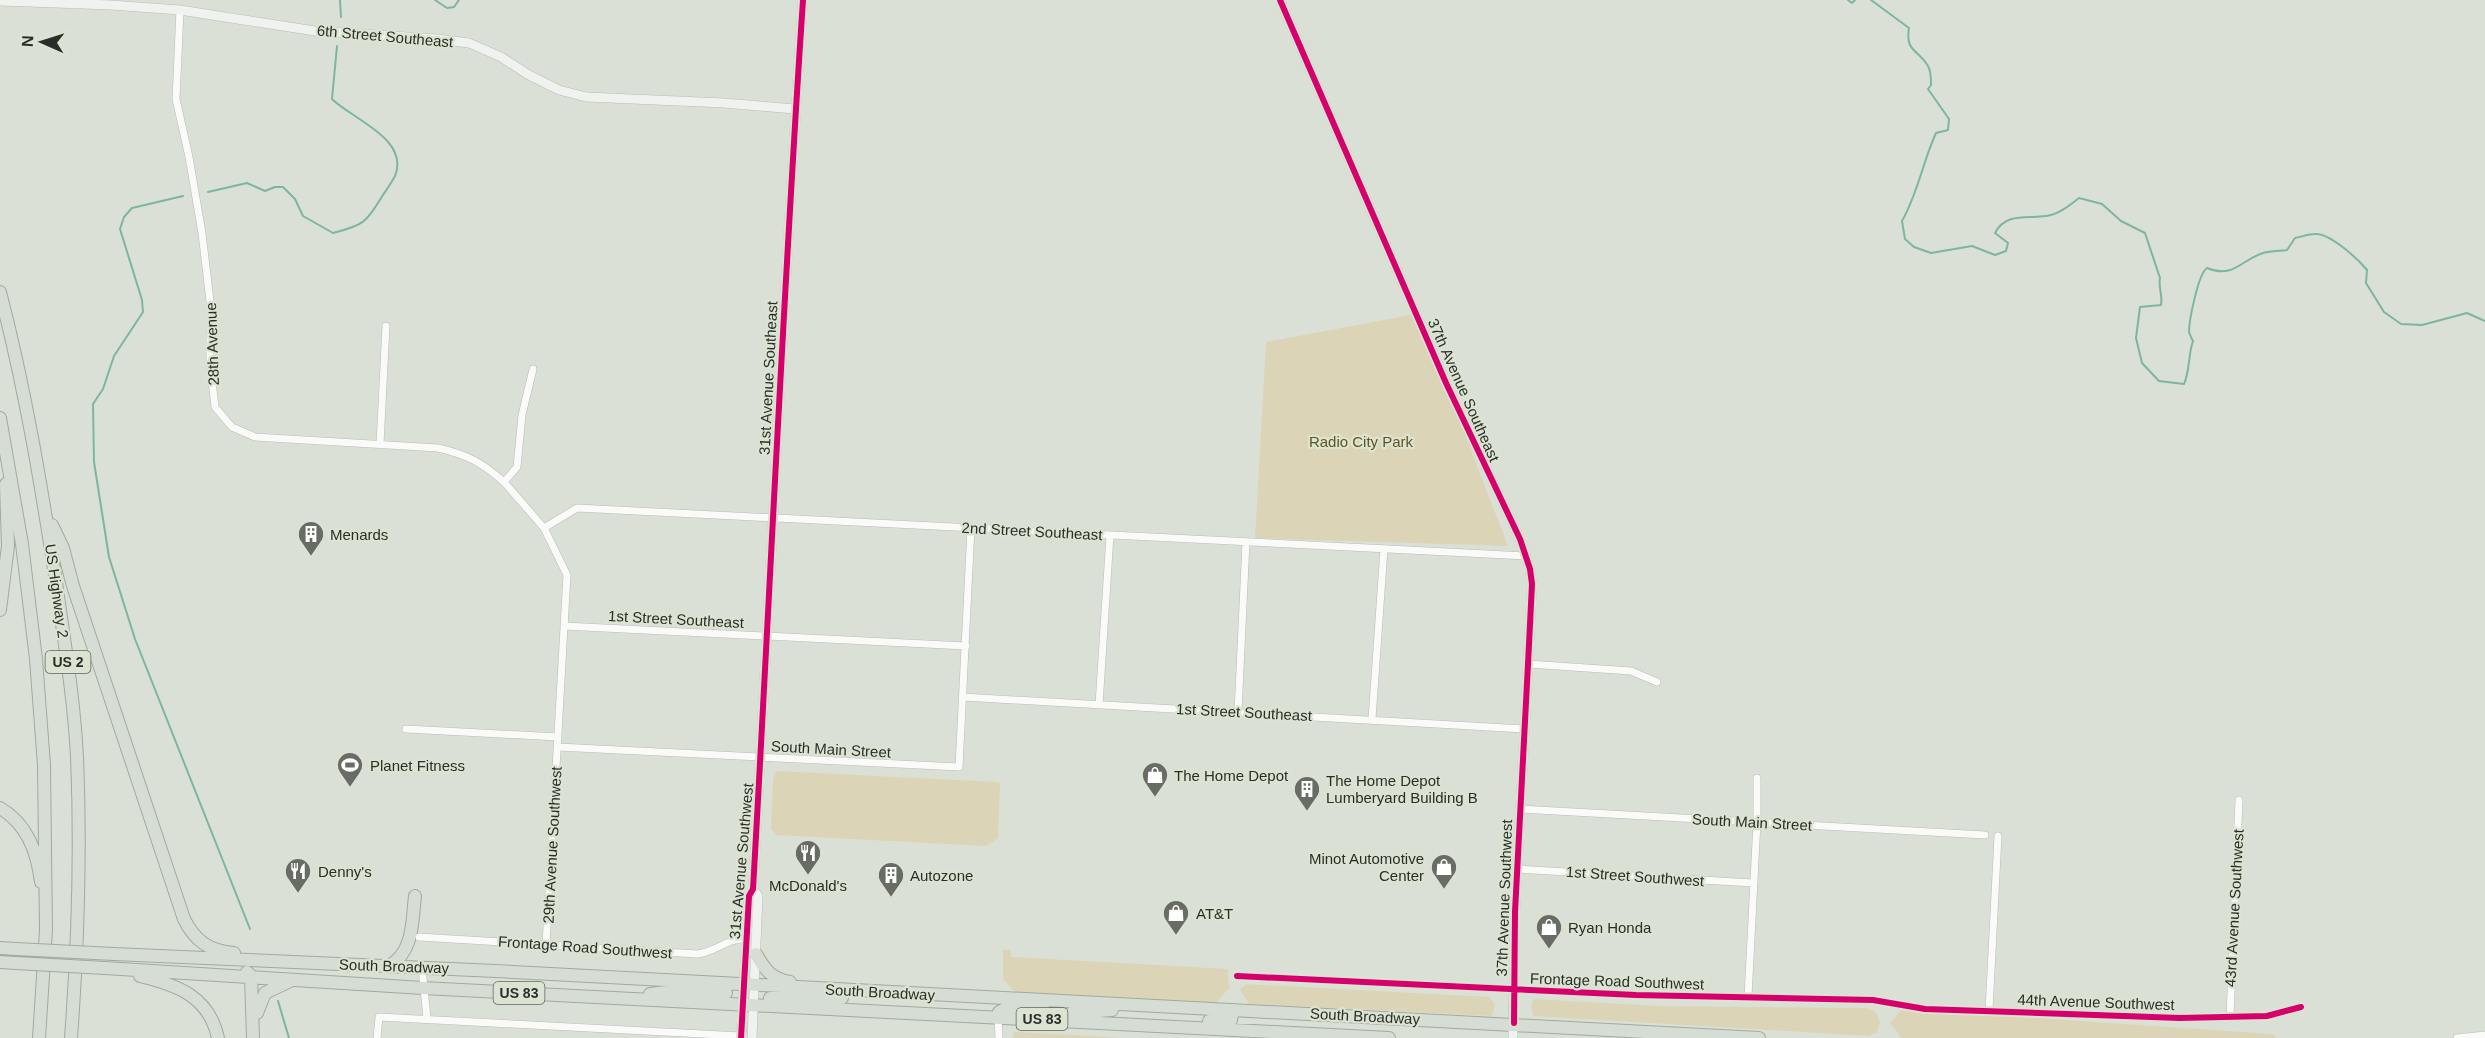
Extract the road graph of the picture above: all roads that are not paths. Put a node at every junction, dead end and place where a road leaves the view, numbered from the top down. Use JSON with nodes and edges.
{"nodes":[{"id":1,"x":802,"y":0,"type":"edge"},
{"id":2,"x":1280,"y":0,"type":"edge"},
{"id":3,"x":0,"y":2,"type":"edge"},
{"id":4,"x":180,"y":10,"type":"junction"},
{"id":5,"x":795,"y":110,"type":"junction"},
{"id":6,"x":0,"y":292,"type":"edge"},
{"id":7,"x":386,"y":326,"type":"dead end"},
{"id":8,"x":533,"y":369,"type":"dead end"},
{"id":9,"x":1,"y":421,"type":"edge"},
{"id":10,"x":380,"y":444,"type":"junction"},
{"id":11,"x":504,"y":482,"type":"junction"},
{"id":12,"x":45,"y":510,"type":"junction"},
{"id":13,"x":773,"y":518,"type":"junction"},
{"id":14,"x":544,"y":528,"type":"junction"},
{"id":15,"x":971,"y":528,"type":"junction"},
{"id":16,"x":1110,"y":535,"type":"junction"},
{"id":17,"x":1246,"y":542,"type":"junction"},
{"id":18,"x":1384,"y":549,"type":"junction"},
{"id":19,"x":1527,"y":556,"type":"junction"},
{"id":20,"x":0,"y":610,"type":"edge"},
{"id":21,"x":564,"y":626,"type":"junction"},
{"id":22,"x":767,"y":636,"type":"junction"},
{"id":23,"x":966,"y":646,"type":"junction"},
{"id":24,"x":1528,"y":664,"type":"junction"},
{"id":25,"x":1657,"y":682,"type":"dead end"},
{"id":26,"x":963,"y":697,"type":"junction"},
{"id":27,"x":1100,"y":705,"type":"junction"},
{"id":28,"x":1238,"y":712,"type":"junction"},
{"id":29,"x":1372,"y":719,"type":"junction"},
{"id":30,"x":406,"y":729,"type":"dead end"},
{"id":31,"x":1524,"y":729,"type":"junction"},
{"id":32,"x":558,"y":736,"type":"junction"},
{"id":33,"x":558,"y":747,"type":"junction"},
{"id":34,"x":761,"y":758,"type":"junction"},
{"id":35,"x":1757,"y":778,"type":"dead end"},
{"id":36,"x":2239,"y":800,"type":"dead end"},
{"id":37,"x":0,"y":808,"type":"edge"},
{"id":38,"x":1519,"y":809,"type":"junction"},
{"id":39,"x":1757,"y":822,"type":"junction"},
{"id":40,"x":1985,"y":835,"type":"dead end"},
{"id":41,"x":1998,"y":836,"type":"dead end"},
{"id":42,"x":1516,"y":869,"type":"junction"},
{"id":43,"x":1753,"y":883,"type":"junction"},
{"id":44,"x":753,"y":889,"type":"junction"},
{"id":45,"x":415,"y":896,"type":"dead end"},
{"id":46,"x":46,"y":930,"type":"junction"},
{"id":47,"x":419,"y":937,"type":"dead end"},
{"id":48,"x":746,"y":939,"type":"junction"},
{"id":49,"x":546,"y":944,"type":"junction"},
{"id":50,"x":1,"y":948,"type":"edge"},
{"id":51,"x":756,"y":954,"type":"junction"},
{"id":52,"x":219,"y":959,"type":"junction"},
{"id":53,"x":0,"y":962,"type":"edge"},
{"id":54,"x":375,"y":966,"type":"junction"},
{"id":55,"x":389,"y":966,"type":"junction"},
{"id":56,"x":107,"y":968,"type":"junction"},
{"id":57,"x":422,"y":968,"type":"junction"},
{"id":58,"x":251,"y":976,"type":"junction"},
{"id":59,"x":1237,"y":976,"type":"dead end"},
{"id":60,"x":75,"y":978,"type":"junction"},
{"id":61,"x":296,"y":978,"type":"junction"},
{"id":62,"x":423,"y":988,"type":"junction"},
{"id":63,"x":1513,"y":989,"type":"junction"},
{"id":64,"x":829,"y":990,"type":"junction"},
{"id":65,"x":904,"y":993,"type":"junction"},
{"id":66,"x":749,"y":996,"type":"junction"},
{"id":67,"x":993,"y":997,"type":"junction"},
{"id":68,"x":1748,"y":998,"type":"junction"},
{"id":69,"x":1888,"y":1003,"type":"joint"},
{"id":70,"x":1146,"y":1006,"type":"junction"},
{"id":71,"x":2301,"y":1007,"type":"dead end"},
{"id":72,"x":824,"y":1008,"type":"junction"},
{"id":73,"x":1233,"y":1010,"type":"junction"},
{"id":74,"x":1989,"y":1010,"type":"junction"},
{"id":75,"x":2230,"y":1016,"type":"junction"},
{"id":76,"x":427,"y":1018,"type":"junction"},
{"id":77,"x":998,"y":1018,"type":"junction"},
{"id":78,"x":1085,"y":1021,"type":"junction"},
{"id":79,"x":254,"y":1022,"type":"junction"},
{"id":80,"x":1514,"y":1023,"type":"junction"},
{"id":81,"x":2485,"y":1035,"type":"edge"},
{"id":82,"x":741,"y":1037,"type":"edge"},
{"id":83,"x":39,"y":1038,"type":"edge"},
{"id":84,"x":71,"y":1038,"type":"edge"},
{"id":85,"x":81,"y":1038,"type":"edge"},
{"id":86,"x":218,"y":1038,"type":"edge"},
{"id":87,"x":253,"y":1038,"type":"edge"},
{"id":88,"x":377,"y":1038,"type":"edge"},
{"id":89,"x":753,"y":1038,"type":"edge"},
{"id":90,"x":999,"y":1038,"type":"edge"},
{"id":91,"x":1389,"y":1038,"type":"edge"},
{"id":92,"x":1513,"y":1038,"type":"edge"},
{"id":93,"x":1759,"y":1038,"type":"edge"},
{"id":94,"x":2457,"y":1038,"type":"edge"}],
"edges":[{"from":1,"to":5,"type":"street","name":"31st Avenue Southeast"},
{"from":2,"to":19,"type":"street","name":"37th Avenue Southeast"},
{"from":3,"to":4,"type":"street","name":"6th Street Southeast"},
{"from":4,"to":5,"type":"street","name":"6th Street Southeast"},
{"from":4,"to":10,"type":"street","name":"28th Avenue"},
{"from":5,"to":13,"type":"street","name":"31st Avenue Southeast"},
{"from":6,"to":12,"type":"highway","name":"US Highway 2","number":"US 2"},
{"from":7,"to":10,"type":"street"},
{"from":8,"to":11,"type":"street"},
{"from":9,"to":20,"type":"highway"},
{"from":9,"to":46,"type":"highway","name":"US Highway 2","number":"US 2"},
{"from":10,"to":11,"type":"street","name":"28th Avenue"},
{"from":11,"to":14,"type":"street","name":"28th Avenue"},
{"from":12,"to":54,"type":"highway"},
{"from":12,"to":60,"type":"highway","name":"US Highway 2","number":"US 2"},
{"from":13,"to":14,"type":"street","name":"2nd Street Southeast"},
{"from":13,"to":15,"type":"street","name":"2nd Street Southeast"},
{"from":13,"to":22,"type":"street","name":"31st Avenue Southeast"},
{"from":14,"to":21,"type":"street","name":"28th Avenue"},
{"from":15,"to":16,"type":"street","name":"2nd Street Southeast"},
{"from":15,"to":23,"type":"street"},
{"from":16,"to":17,"type":"street","name":"2nd Street Southeast"},
{"from":16,"to":27,"type":"street"},
{"from":17,"to":18,"type":"street","name":"2nd Street Southeast"},
{"from":17,"to":28,"type":"street"},
{"from":18,"to":19,"type":"street","name":"2nd Street Southeast"},
{"from":18,"to":29,"type":"street"},
{"from":19,"to":24,"type":"street","name":"37th Avenue Southeast"},
{"from":21,"to":22,"type":"street","name":"1st Street Southeast"},
{"from":21,"to":32,"type":"street","name":"29th Avenue Southwest"},
{"from":22,"to":23,"type":"street","name":"1st Street Southeast"},
{"from":22,"to":34,"type":"street","name":"31st Avenue Southeast"},
{"from":23,"to":26,"type":"street"},
{"from":24,"to":25,"type":"street"},
{"from":24,"to":31,"type":"street","name":"37th Avenue Southeast"},
{"from":26,"to":27,"type":"street","name":"1st Street Southeast"},
{"from":26,"to":34,"type":"street","name":"South Main Street"},
{"from":27,"to":28,"type":"street","name":"1st Street Southeast"},
{"from":28,"to":29,"type":"street","name":"1st Street Southeast"},
{"from":29,"to":31,"type":"street","name":"1st Street Southeast"},
{"from":30,"to":32,"type":"street"},
{"from":31,"to":38,"type":"street","name":"37th Avenue Southeast"},
{"from":32,"to":33,"type":"street","name":"29th Avenue Southwest"},
{"from":33,"to":34,"type":"street","name":"South Main Street"},
{"from":33,"to":49,"type":"street","name":"29th Avenue Southwest"},
{"from":34,"to":44,"type":"street","name":"31st Avenue Southwest"},
{"from":35,"to":39,"type":"street"},
{"from":36,"to":75,"type":"street","name":"43rd Avenue Southwest"},
{"from":37,"to":46,"type":"highway"},
{"from":38,"to":39,"type":"street","name":"South Main Street"},
{"from":38,"to":42,"type":"street","name":"37th Avenue Southwest"},
{"from":39,"to":40,"type":"street","name":"South Main Street"},
{"from":39,"to":43,"type":"street"},
{"from":41,"to":74,"type":"street"},
{"from":42,"to":43,"type":"street","name":"1st Street Southwest"},
{"from":42,"to":63,"type":"street","name":"37th Avenue Southwest"},
{"from":43,"to":68,"type":"street"},
{"from":44,"to":48,"type":"street","name":"31st Avenue Southwest"},
{"from":44,"to":51,"type":"street","name":"31st Avenue Southwest"},
{"from":45,"to":55,"type":"highway"},
{"from":46,"to":83,"type":"highway","name":"US Highway 2","number":"US 2"},
{"from":47,"to":49,"type":"street","name":"Frontage Road Southwest"},
{"from":48,"to":49,"type":"street","name":"Frontage Road Southwest"},
{"from":48,"to":66,"type":"street","name":"31st Avenue Southwest"},
{"from":50,"to":52,"type":"highway","name":"South Broadway","number":"US 83","bridge":true},
{"from":51,"to":64,"type":"highway"},
{"from":51,"to":66,"type":"street","name":"31st Avenue Southwest"},
{"from":52,"to":54,"type":"highway","name":"South Broadway","number":"US 83"},
{"from":52,"to":58,"type":"highway"},
{"from":53,"to":56,"type":"highway","name":"South Broadway","number":"US 83","bridge":true},
{"from":54,"to":55,"type":"highway","name":"South Broadway","number":"US 83"},
{"from":55,"to":57,"type":"highway","name":"South Broadway","number":"US 83"},
{"from":56,"to":58,"type":"highway","name":"South Broadway","number":"US 83"},
{"from":56,"to":86,"type":"highway"},
{"from":57,"to":62,"type":"street"},
{"from":57,"to":66,"type":"highway","name":"South Broadway","number":"US 83"},
{"from":58,"to":61,"type":"highway","name":"South Broadway","number":"US 83"},
{"from":58,"to":79,"type":"highway"},
{"from":59,"to":63,"type":"street","name":"Frontage Road Southwest"},
{"from":60,"to":84,"type":"highway","name":"US Highway 2","number":"US 2"},
{"from":60,"to":85,"type":"highway"},
{"from":61,"to":62,"type":"highway","name":"South Broadway","number":"US 83"},
{"from":61,"to":79,"type":"highway"},
{"from":62,"to":66,"type":"highway","name":"South Broadway","number":"US 83"},
{"from":62,"to":76,"type":"street"},
{"from":63,"to":68,"type":"street","name":"Frontage Road Southwest"},
{"from":63,"to":80,"type":"street","name":"37th Avenue Southwest"},
{"from":64,"to":65,"type":"highway","name":"South Broadway","number":"US 83"},
{"from":64,"to":66,"type":"highway","name":"South Broadway","number":"US 83"},
{"from":65,"to":66,"type":"highway"},
{"from":65,"to":67,"type":"highway","name":"South Broadway","number":"US 83"},
{"from":66,"to":72,"type":"highway","name":"South Broadway","number":"US 83"},
{"from":66,"to":82,"type":"street","name":"31st Avenue Southwest"},
{"from":66,"to":89,"type":"street","name":"31st Avenue Southwest"},
{"from":67,"to":70,"type":"highway","name":"South Broadway","number":"US 83"},
{"from":67,"to":72,"type":"highway"},
{"from":68,"to":69,"type":"street","name":"Frontage Road Southwest"},
{"from":69,"to":74,"type":"street","name":"44th Avenue Southwest"},
{"from":70,"to":73,"type":"highway","name":"South Broadway","number":"US 83"},
{"from":70,"to":77,"type":"highway"},
{"from":71,"to":75,"type":"street","name":"44th Avenue Southwest"},
{"from":72,"to":77,"type":"highway","name":"South Broadway","number":"US 83"},
{"from":73,"to":78,"type":"highway"},
{"from":73,"to":80,"type":"highway","name":"South Broadway","number":"US 83"},
{"from":74,"to":75,"type":"street","name":"44th Avenue Southwest"},
{"from":76,"to":82,"type":"street"},
{"from":76,"to":88,"type":"street"},
{"from":77,"to":78,"type":"highway","name":"South Broadway","number":"US 83"},
{"from":77,"to":90,"type":"street"},
{"from":78,"to":91,"type":"highway","name":"South Broadway","number":"US 83"},
{"from":79,"to":87,"type":"highway"},
{"from":80,"to":92,"type":"street","name":"37th Avenue Southwest"},
{"from":80,"to":93,"type":"highway","name":"South Broadway","number":"US 83"},
{"from":81,"to":94,"type":"street"}]}
